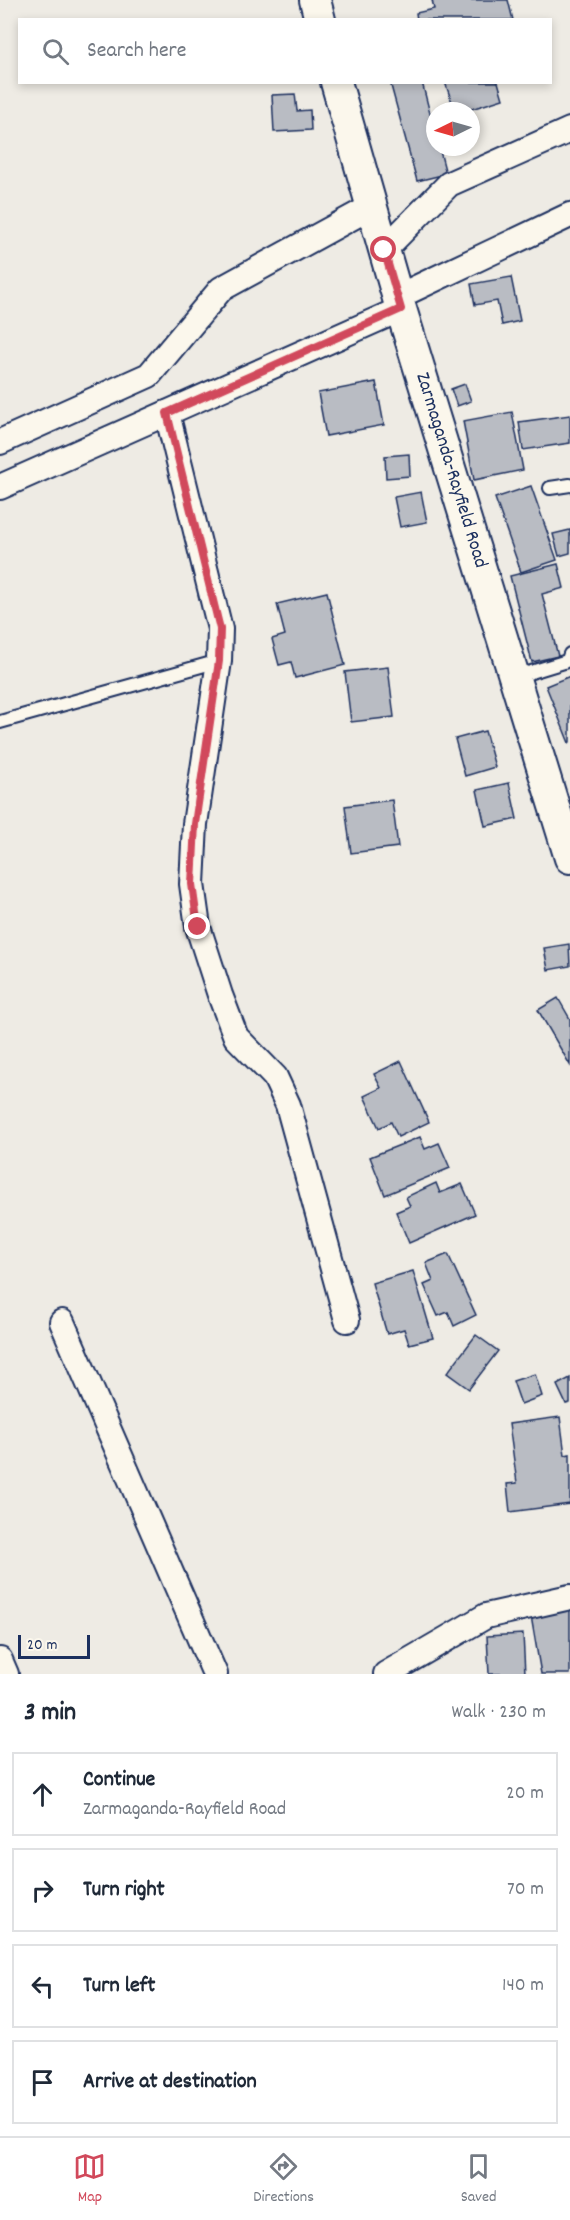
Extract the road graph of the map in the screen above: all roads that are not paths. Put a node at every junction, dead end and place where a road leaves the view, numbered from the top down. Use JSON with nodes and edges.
{"nodes":[{"id":1,"x":315,"y":0,"type":"edge"},
{"id":2,"x":320,"y":18,"type":"edge"},
{"id":3,"x":337,"y":84,"type":"edge"},
{"id":4,"x":570,"y":130,"type":"edge"},
{"id":5,"x":371,"y":207,"type":"junction"},
{"id":6,"x":570,"y":214,"type":"edge"},
{"id":7,"x":384,"y":250,"type":"junction"},
{"id":8,"x":399,"y":303,"type":"junction"},
{"id":9,"x":167,"y":413,"type":"junction"},
{"id":10,"x":0,"y":442,"type":"edge"},
{"id":11,"x":570,"y":485,"type":"edge"},
{"id":12,"x":0,"y":487,"type":"edge"},
{"id":13,"x":549,"y":488,"type":"dead end"},
{"id":14,"x":570,"y":654,"type":"edge"},
{"id":15,"x":219,"y":661,"type":"junction"},
{"id":16,"x":514,"y":678,"type":"junction"},
{"id":17,"x":0,"y":722,"type":"edge"},
{"id":18,"x":570,"y":858,"type":"edge"},
{"id":19,"x":347,"y":1320,"type":"dead end"},
{"id":20,"x":62,"y":1322,"type":"dead end"},
{"id":21,"x":570,"y":1597,"type":"edge"},
{"id":22,"x":0,"y":1660,"type":"edge"},
{"id":23,"x":6,"y":1674,"type":"edge"},
{"id":24,"x":215,"y":1674,"type":"edge"},
{"id":25,"x":386,"y":1674,"type":"edge"}],
"edges":[{"from":1,"to":2,"type":"street"},
{"from":3,"to":5,"type":"street","name":"Zarmaganda-Rayfield Road"},
{"from":4,"to":7,"type":"street"},
{"from":5,"to":7,"type":"street","name":"Zarmaganda-Rayfield Road"},
{"from":5,"to":10,"type":"street"},
{"from":6,"to":8,"type":"street"},
{"from":7,"to":8,"type":"street","name":"Zarmaganda-Rayfield Road"},
{"from":8,"to":9,"type":"street"},
{"from":8,"to":16,"type":"street","name":"Zarmaganda-Rayfield Road"},
{"from":9,"to":12,"type":"street"},
{"from":9,"to":15,"type":"street"},
{"from":11,"to":13,"type":"lane"},
{"from":14,"to":16,"type":"lane"},
{"from":15,"to":17,"type":"lane"},
{"from":15,"to":19,"type":"street"},
{"from":16,"to":18,"type":"street","name":"Zarmaganda-Rayfield Road"},
{"from":20,"to":24,"type":"street"},
{"from":21,"to":25,"type":"street"},
{"from":22,"to":23,"type":"street"}]}
